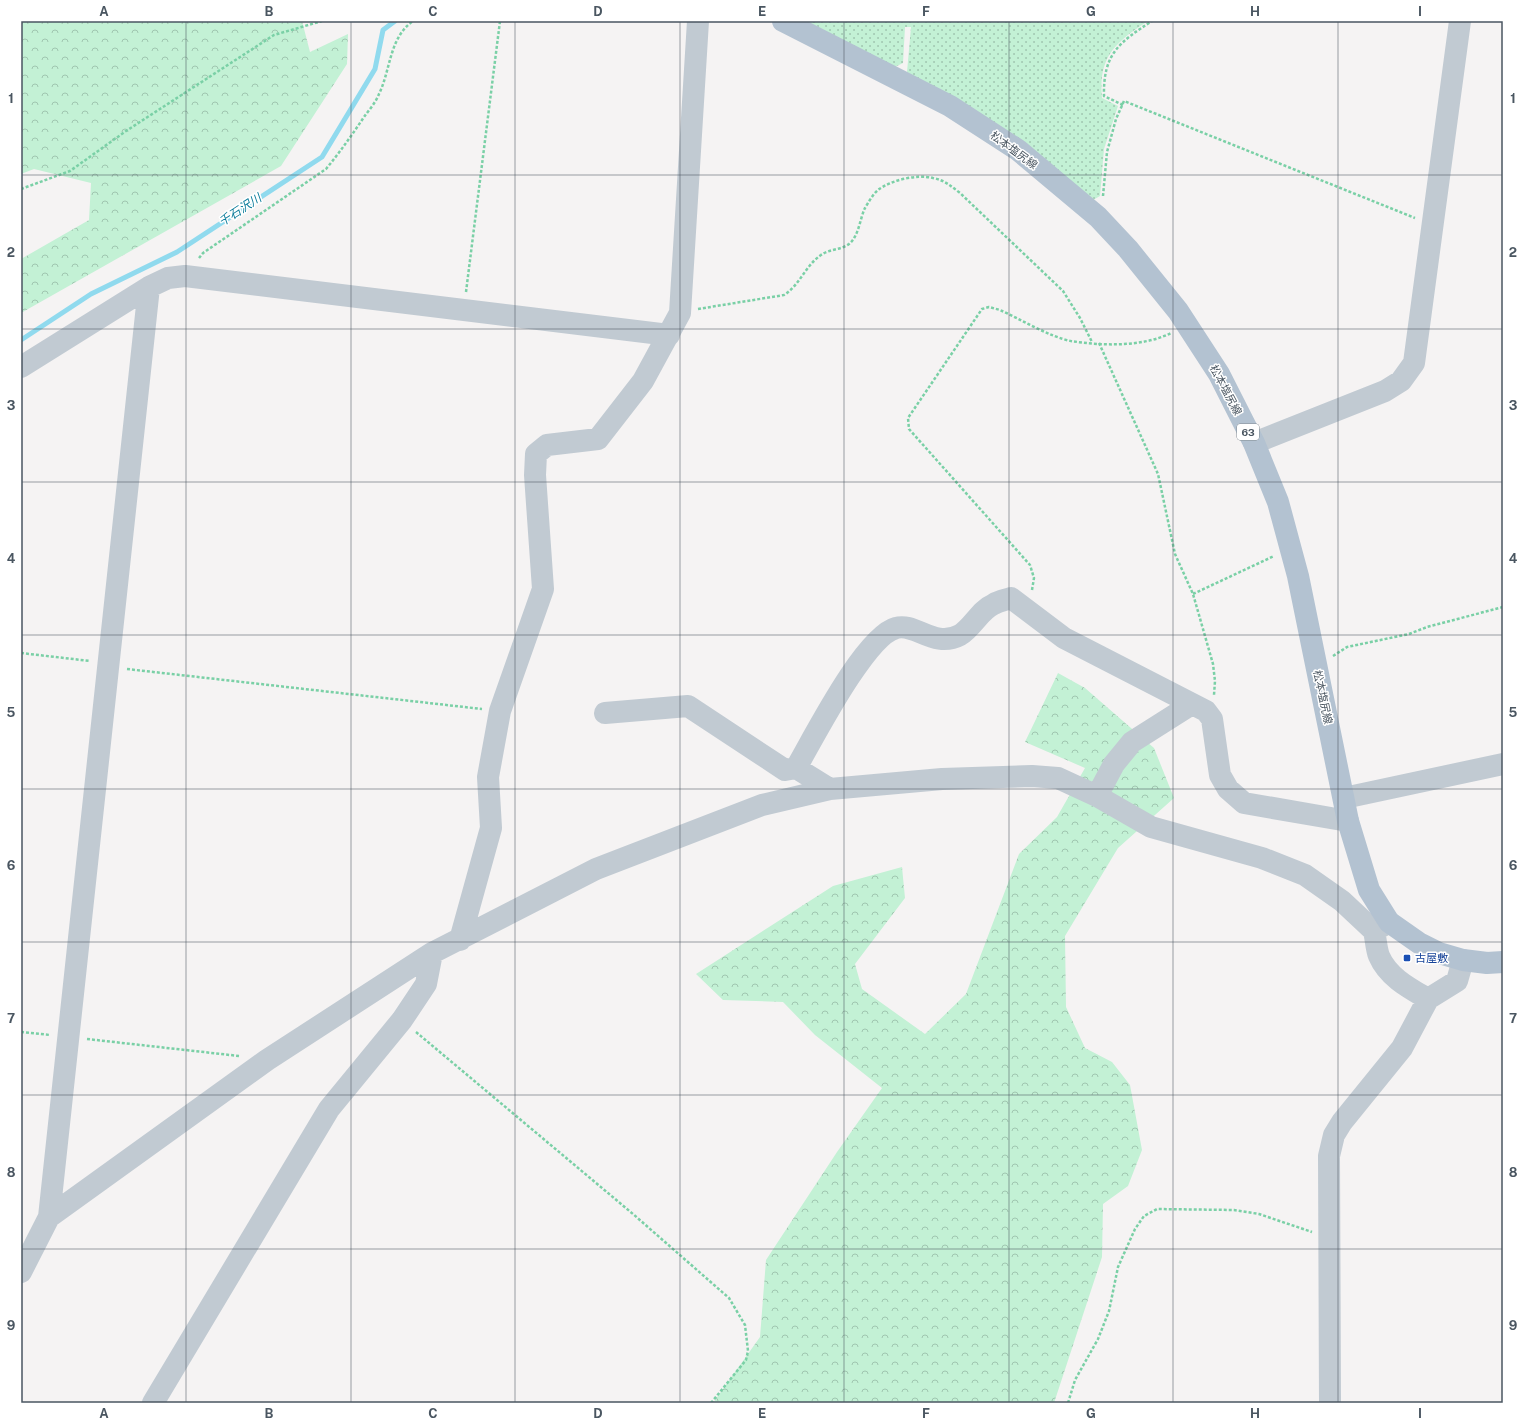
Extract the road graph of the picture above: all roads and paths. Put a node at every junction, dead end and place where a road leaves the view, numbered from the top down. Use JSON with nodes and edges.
{"nodes":[{"id":1,"x":322,"y":21,"type":"edge"},
{"id":2,"x":413,"y":21,"type":"edge"},
{"id":3,"x":500,"y":21,"type":"edge"},
{"id":4,"x":698,"y":21,"type":"edge"},
{"id":5,"x":783,"y":21,"type":"edge"},
{"id":6,"x":1152,"y":21,"type":"edge"},
{"id":7,"x":1460,"y":21,"type":"edge"},
{"id":8,"x":1122,"y":105,"type":"junction"},
{"id":9,"x":21,"y":190,"type":"edge"},
{"id":10,"x":1098,"y":217,"type":"junction"},
{"id":11,"x":1432,"y":225,"type":"junction"},
{"id":12,"x":185,"y":276,"type":"junction"},
{"id":13,"x":149,"y":287,"type":"junction"},
{"id":14,"x":464,"y":310,"type":"junction"},
{"id":15,"x":680,"y":313,"type":"junction"},
{"id":16,"x":1187,"y":326,"type":"junction"},
{"id":17,"x":669,"y":335,"type":"junction"},
{"id":18,"x":1092,"y":342,"type":"junction"},
{"id":19,"x":1099,"y":343,"type":"junction"},
{"id":20,"x":21,"y":367,"type":"edge"},
{"id":21,"x":1254,"y":443,"type":"junction"},
{"id":22,"x":1290,"y":548,"type":"junction"},
{"id":23,"x":1193,"y":594,"type":"junction"},
{"id":24,"x":1024,"y":607,"type":"junction"},
{"id":25,"x":1503,"y":607,"type":"edge"},
{"id":26,"x":21,"y":653,"type":"edge"},
{"id":27,"x":108,"y":665,"type":"junction"},
{"id":28,"x":1317,"y":667,"type":"junction"},
{"id":29,"x":1199,"y":708,"type":"junction"},
{"id":30,"x":500,"y":711,"type":"junction"},
{"id":31,"x":605,"y":713,"type":"dead end"},
{"id":32,"x":1503,"y":764,"type":"edge"},
{"id":33,"x":796,"y":768,"type":"junction"},
{"id":34,"x":830,"y":789,"type":"junction"},
{"id":35,"x":1098,"y":796,"type":"junction"},
{"id":36,"x":1344,"y":798,"type":"junction"},
{"id":37,"x":1348,"y":821,"type":"junction"},
{"id":38,"x":1382,"y":927,"type":"junction"},
{"id":39,"x":460,"y":940,"type":"junction"},
{"id":40,"x":432,"y":953,"type":"junction"},
{"id":41,"x":1463,"y":960,"type":"junction"},
{"id":42,"x":1503,"y":962,"type":"edge"},
{"id":43,"x":1428,"y":999,"type":"junction"},
{"id":44,"x":402,"y":1020,"type":"junction"},
{"id":45,"x":21,"y":1032,"type":"edge"},
{"id":46,"x":67,"y":1037,"type":"junction"},
{"id":47,"x":267,"y":1060,"type":"junction"},
{"id":48,"x":49,"y":1217,"type":"junction"},
{"id":49,"x":1329,"y":1238,"type":"junction"},
{"id":50,"x":21,"y":1272,"type":"edge"},
{"id":51,"x":153,"y":1403,"type":"edge"},
{"id":52,"x":711,"y":1403,"type":"edge"},
{"id":53,"x":1068,"y":1403,"type":"edge"},
{"id":54,"x":1330,"y":1403,"type":"edge"}],
"edges":[{"from":1,"to":9,"type":"path"},
{"from":2,"to":12,"type":"path"},
{"from":3,"to":14,"type":"path"},
{"from":4,"to":15,"type":"street"},
{"from":5,"to":10,"type":"main road","name":"松本塩尻線","number":"63"},
{"from":6,"to":8,"type":"path"},
{"from":7,"to":11,"type":"street"},
{"from":8,"to":10,"type":"path"},
{"from":8,"to":11,"type":"path"},
{"from":10,"to":16,"type":"main road","name":"松本塩尻線","number":"63"},
{"from":11,"to":21,"type":"street"},
{"from":12,"to":13,"type":"street"},
{"from":12,"to":14,"type":"street"},
{"from":13,"to":20,"type":"street"},
{"from":13,"to":27,"type":"street"},
{"from":14,"to":17,"type":"street"},
{"from":15,"to":17,"type":"street"},
{"from":15,"to":18,"type":"path"},
{"from":16,"to":19,"type":"path"},
{"from":16,"to":21,"type":"main road","name":"松本塩尻線","number":"63"},
{"from":17,"to":30,"type":"street"},
{"from":18,"to":19,"type":"path"},
{"from":18,"to":24,"type":"path"},
{"from":19,"to":23,"type":"path"},
{"from":21,"to":22,"type":"main road","name":"松本塩尻線","number":"63"},
{"from":22,"to":23,"type":"path"},
{"from":22,"to":28,"type":"main road","name":"松本塩尻線","number":"63"},
{"from":23,"to":29,"type":"path"},
{"from":24,"to":29,"type":"street"},
{"from":24,"to":33,"type":"street"},
{"from":25,"to":28,"type":"path"},
{"from":26,"to":27,"type":"path"},
{"from":27,"to":30,"type":"path"},
{"from":27,"to":46,"type":"street"},
{"from":28,"to":36,"type":"main road","name":"松本塩尻線","number":"63"},
{"from":29,"to":35,"type":"street"},
{"from":29,"to":37,"type":"street"},
{"from":30,"to":39,"type":"street"},
{"from":31,"to":33,"type":"street"},
{"from":32,"to":36,"type":"street"},
{"from":33,"to":34,"type":"street"},
{"from":34,"to":35,"type":"street"},
{"from":34,"to":39,"type":"street"},
{"from":35,"to":38,"type":"street"},
{"from":36,"to":37,"type":"main road","name":"松本塩尻線","number":"63"},
{"from":37,"to":38,"type":"main road","name":"松本塩尻線","number":"63"},
{"from":38,"to":41,"type":"main road","name":"松本塩尻線","number":"63"},
{"from":38,"to":43,"type":"street"},
{"from":39,"to":40,"type":"street"},
{"from":40,"to":44,"type":"street"},
{"from":40,"to":47,"type":"street"},
{"from":41,"to":42,"type":"main road","name":"松本塩尻線","number":"63"},
{"from":41,"to":43,"type":"street"},
{"from":43,"to":49,"type":"street"},
{"from":44,"to":51,"type":"street"},
{"from":44,"to":52,"type":"path"},
{"from":45,"to":46,"type":"path"},
{"from":46,"to":47,"type":"path"},
{"from":46,"to":48,"type":"street"},
{"from":47,"to":48,"type":"street"},
{"from":48,"to":50,"type":"street"},
{"from":49,"to":53,"type":"path"},
{"from":49,"to":54,"type":"street"}]}
